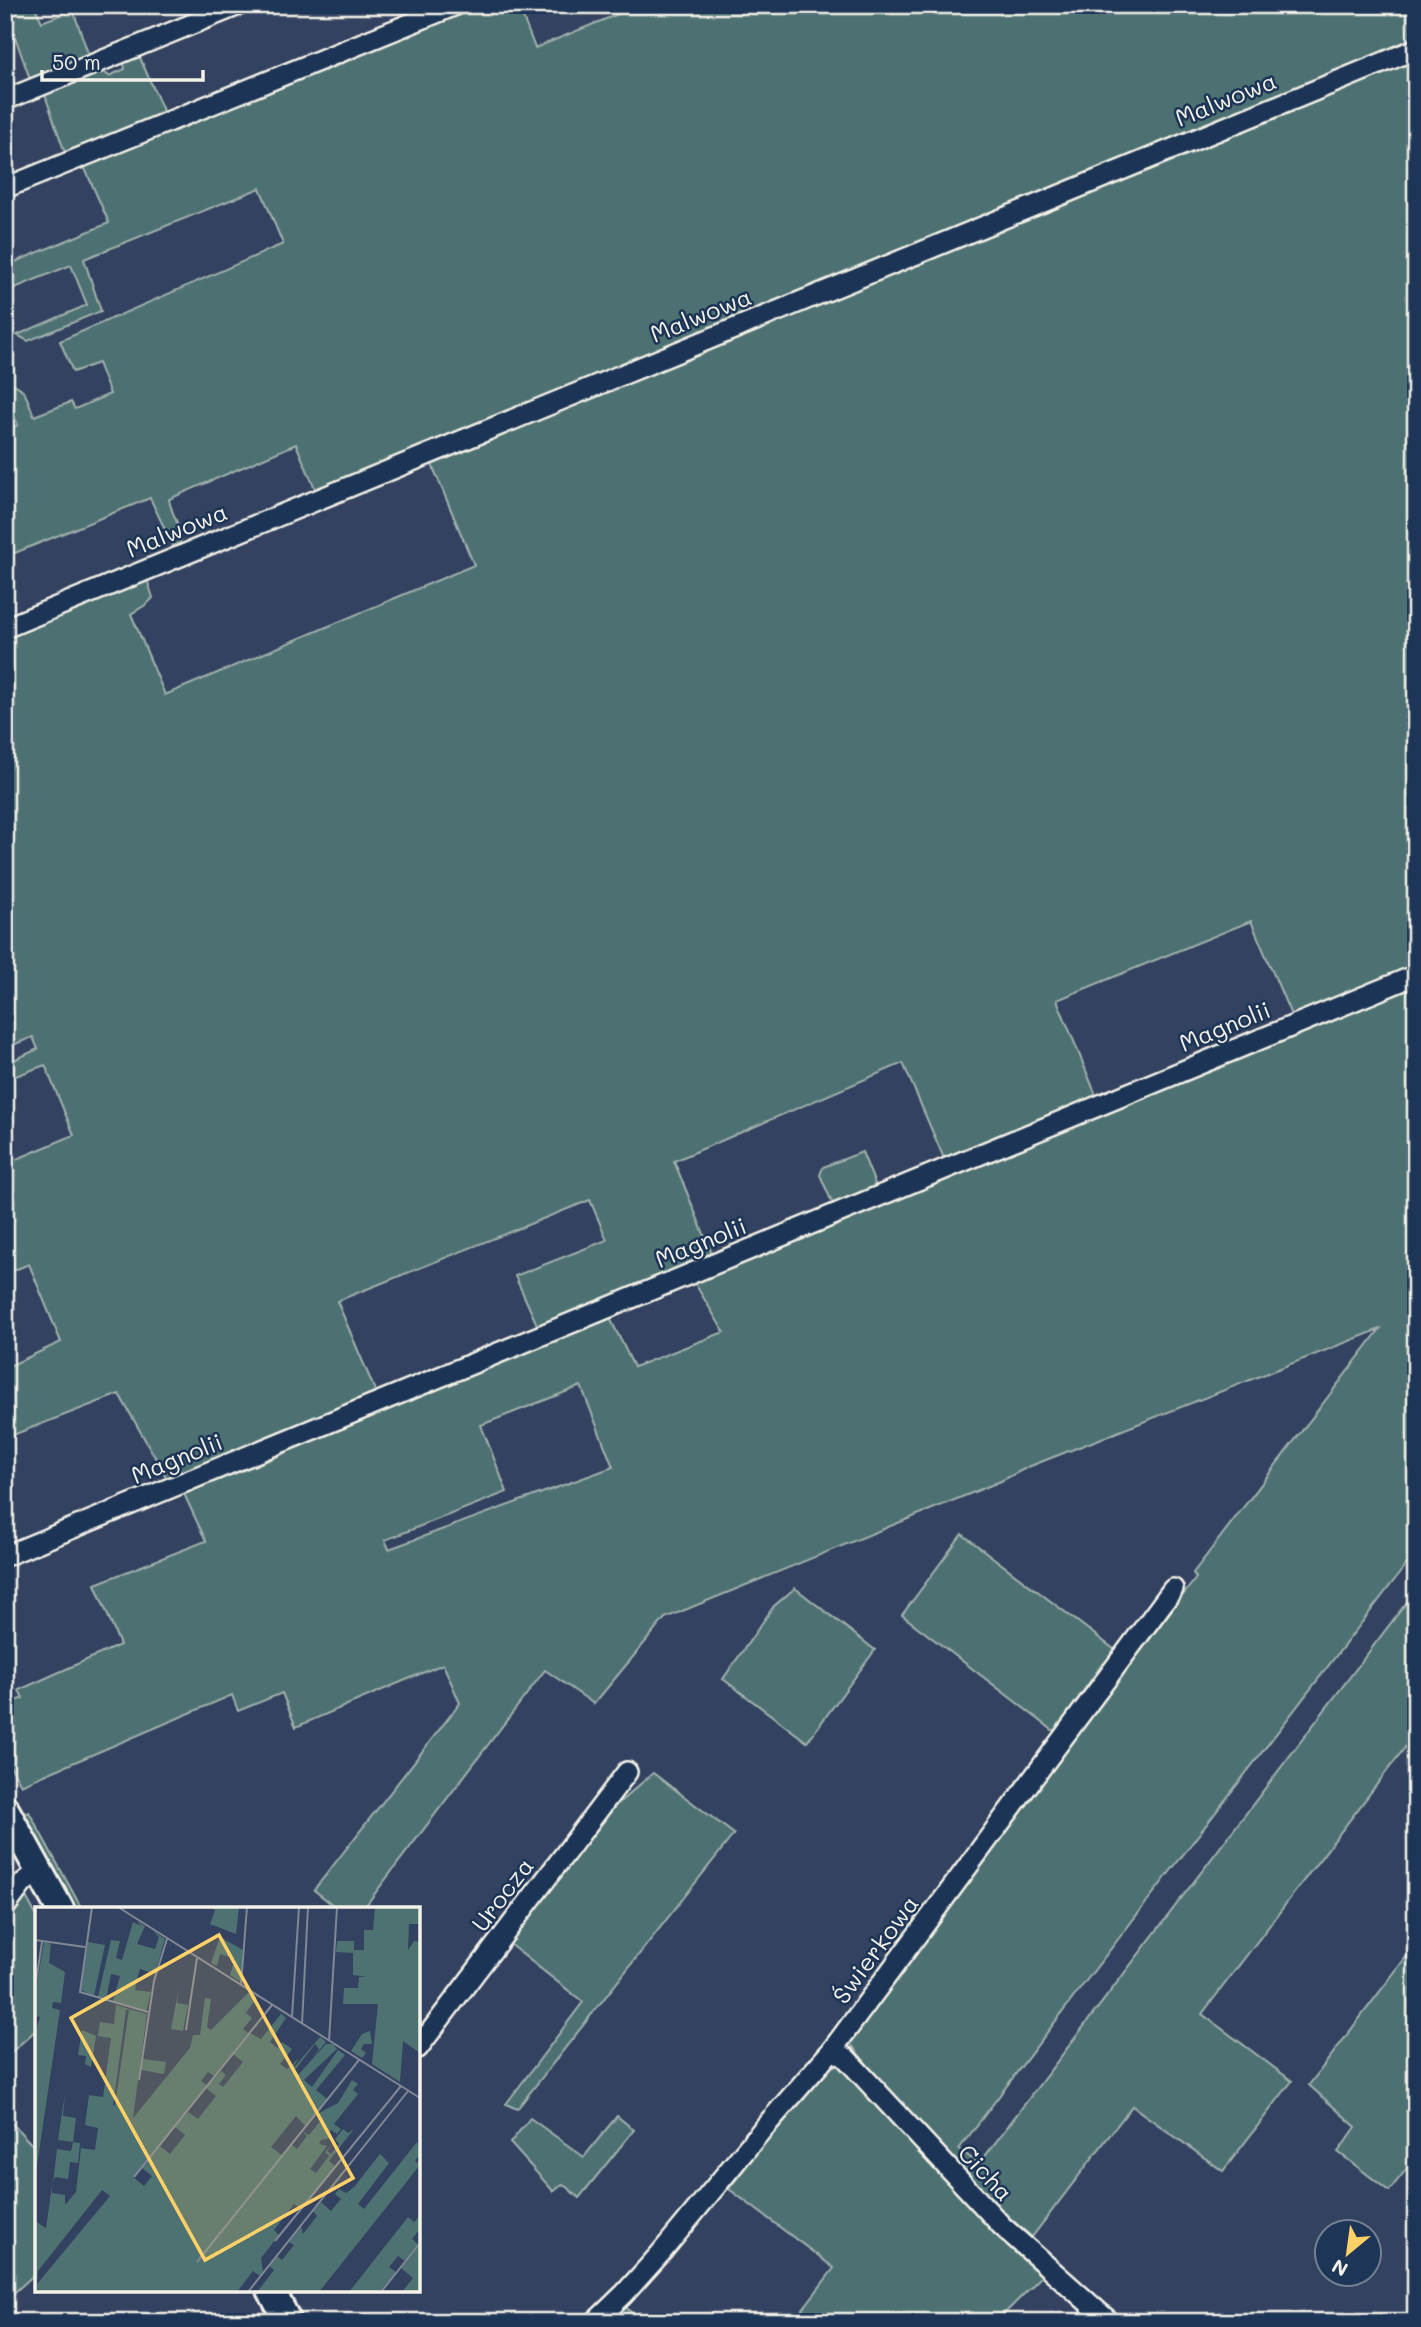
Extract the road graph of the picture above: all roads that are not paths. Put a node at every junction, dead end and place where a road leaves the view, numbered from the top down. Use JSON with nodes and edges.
{"nodes":[{"id":1,"x":239,"y":5,"type":"edge"},
{"id":2,"x":456,"y":5,"type":"edge"},
{"id":3,"x":1416,"y":49,"type":"edge"},
{"id":4,"x":5,"y":100,"type":"edge"},
{"id":5,"x":5,"y":188,"type":"edge"},
{"id":6,"x":5,"y":628,"type":"edge"},
{"id":7,"x":1416,"y":975,"type":"edge"},
{"id":8,"x":5,"y":1556,"type":"edge"},
{"id":9,"x":1173,"y":1589,"type":"dead end"},
{"id":10,"x":627,"y":1772,"type":"dead end"},
{"id":11,"x":5,"y":1809,"type":"edge"},
{"id":12,"x":39,"y":1871,"type":"junction"},
{"id":13,"x":5,"y":1907,"type":"edge"},
{"id":14,"x":59,"y":1907,"type":"edge"},
{"id":15,"x":420,"y":2045,"type":"edge"},
{"id":16,"x":832,"y":2050,"type":"junction"},
{"id":17,"x":272,"y":2292,"type":"edge"},
{"id":18,"x":288,"y":2322,"type":"edge"},
{"id":19,"x":595,"y":2322,"type":"edge"},
{"id":20,"x":1110,"y":2322,"type":"edge"}],
"edges":[{"from":1,"to":4,"type":"street"},
{"from":2,"to":5,"type":"street"},
{"from":3,"to":6,"type":"street","name":"Malwowa"},
{"from":7,"to":8,"type":"street","name":"Magnolii"},
{"from":9,"to":16,"type":"street","name":"Świerkowa"},
{"from":10,"to":15,"type":"street","name":"Urocza"},
{"from":11,"to":12,"type":"main road"},
{"from":12,"to":13,"type":"street"},
{"from":12,"to":14,"type":"main road"},
{"from":16,"to":19,"type":"street","name":"Świerkowa"},
{"from":16,"to":20,"type":"street","name":"Cicha"},
{"from":17,"to":18,"type":"main road"}]}
